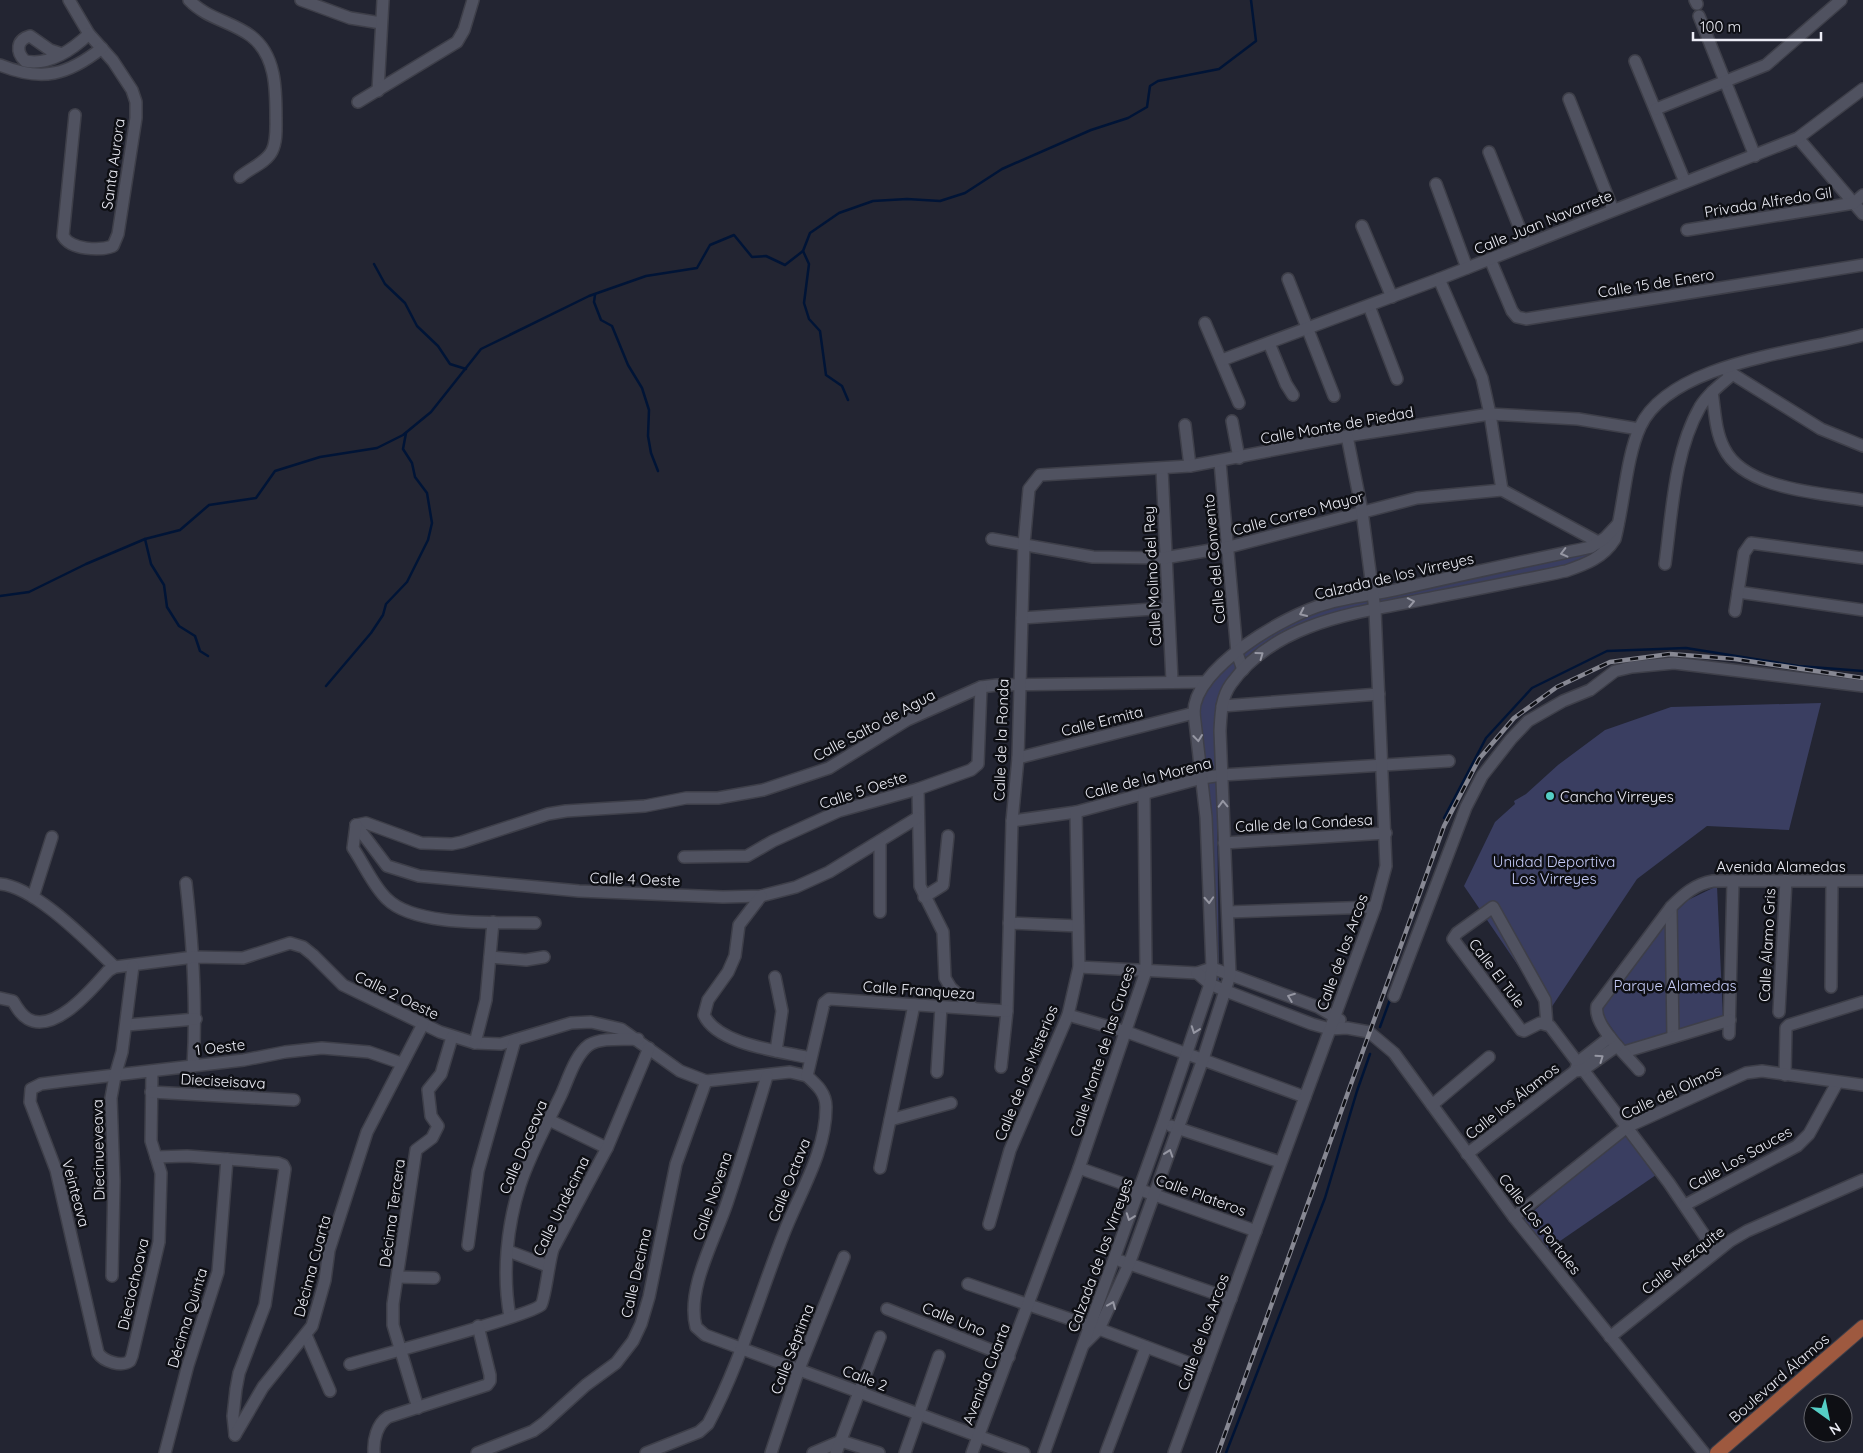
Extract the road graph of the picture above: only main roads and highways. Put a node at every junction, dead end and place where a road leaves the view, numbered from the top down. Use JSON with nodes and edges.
{"nodes":[{"id":1,"x":1863,"y":1327,"type":"edge"},
{"id":2,"x":1716,"y":1453,"type":"edge"}],
"edges":[{"from":1,"to":2,"type":"main road","name":"Boulevard Álamos"}]}
